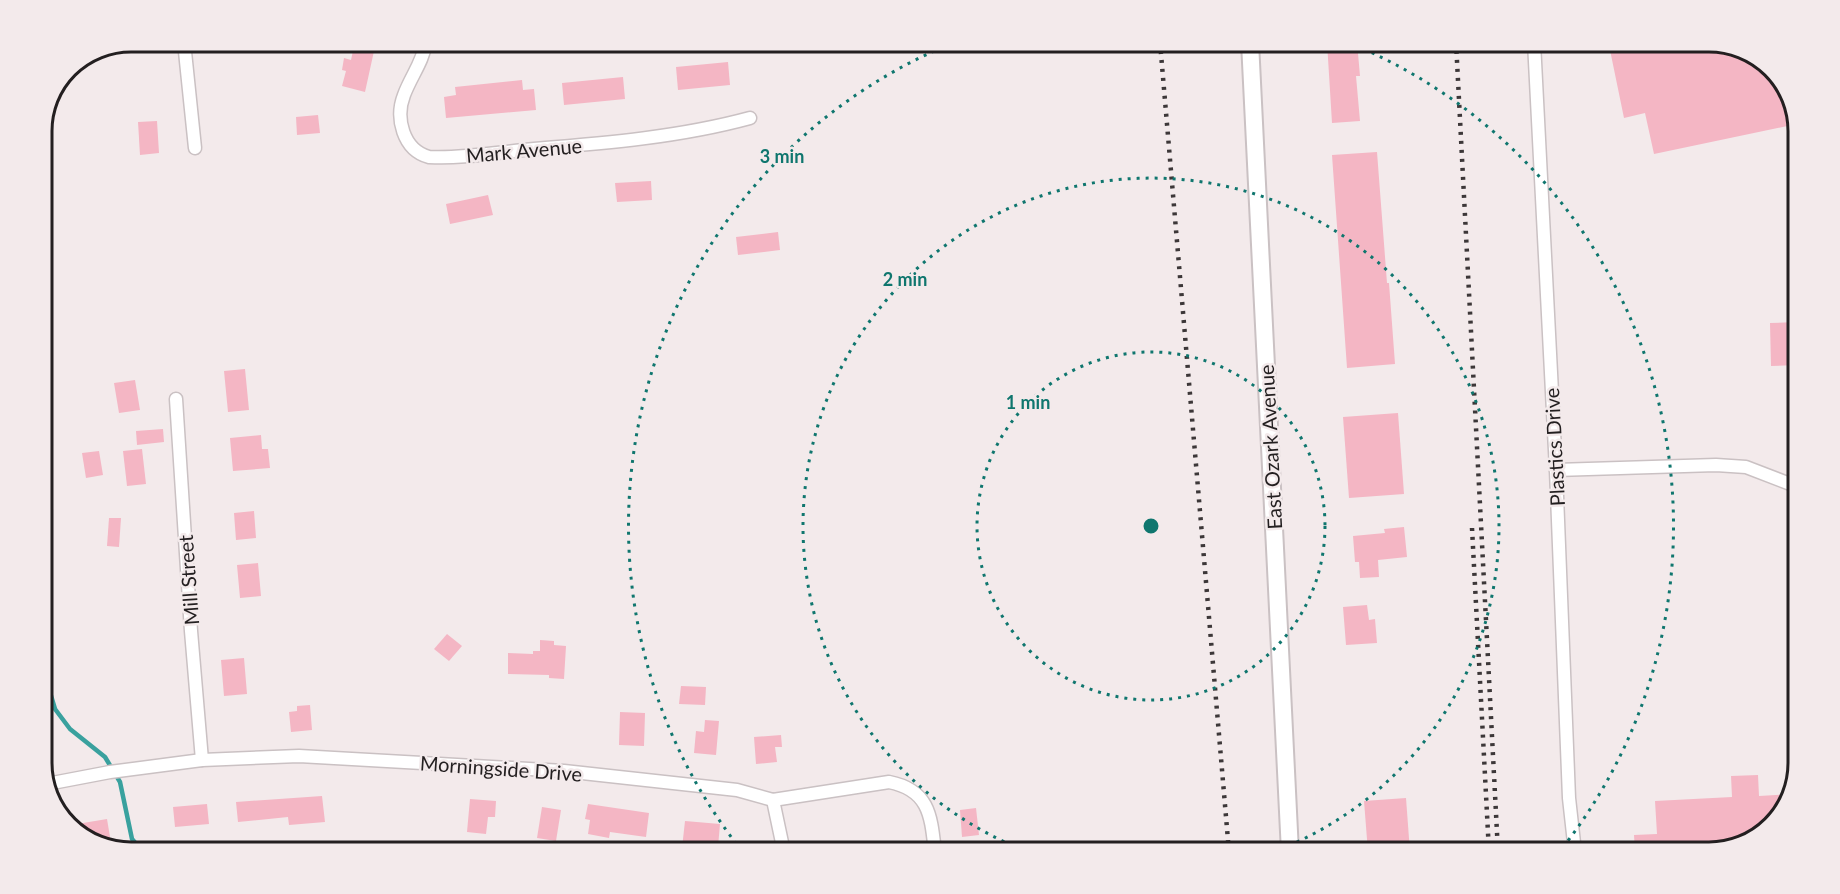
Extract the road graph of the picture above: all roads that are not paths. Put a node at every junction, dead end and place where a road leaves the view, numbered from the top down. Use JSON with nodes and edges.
{"nodes":[{"id":1,"x":185,"y":52,"type":"edge"},
{"id":2,"x":423,"y":52,"type":"edge"},
{"id":3,"x":1250,"y":52,"type":"edge"},
{"id":4,"x":1535,"y":52,"type":"edge"},
{"id":5,"x":750,"y":118,"type":"dead end"},
{"id":6,"x":195,"y":148,"type":"dead end"},
{"id":7,"x":176,"y":399,"type":"dead end"},
{"id":8,"x":1556,"y":470,"type":"junction"},
{"id":9,"x":1788,"y":483,"type":"edge"},
{"id":10,"x":201,"y":760,"type":"junction"},
{"id":11,"x":55,"y":782,"type":"edge"},
{"id":12,"x":773,"y":800,"type":"junction"},
{"id":13,"x":782,"y":842,"type":"edge"},
{"id":14,"x":934,"y":842,"type":"edge"},
{"id":15,"x":1290,"y":842,"type":"edge"},
{"id":16,"x":1574,"y":842,"type":"edge"}],
"edges":[{"from":1,"to":6,"type":"street"},
{"from":2,"to":5,"type":"street","name":"Mark Avenue"},
{"from":3,"to":15,"type":"main road","name":"East Ozark Avenue"},
{"from":4,"to":8,"type":"street","name":"Plastics Drive"},
{"from":7,"to":10,"type":"street","name":"Mill Street"},
{"from":8,"to":9,"type":"street"},
{"from":8,"to":16,"type":"street","name":"Plastics Drive"},
{"from":10,"to":11,"type":"street","name":"Morningside Drive"},
{"from":10,"to":12,"type":"street","name":"Morningside Drive"},
{"from":12,"to":13,"type":"street"},
{"from":12,"to":14,"type":"street","name":"Morningside Drive"}]}
